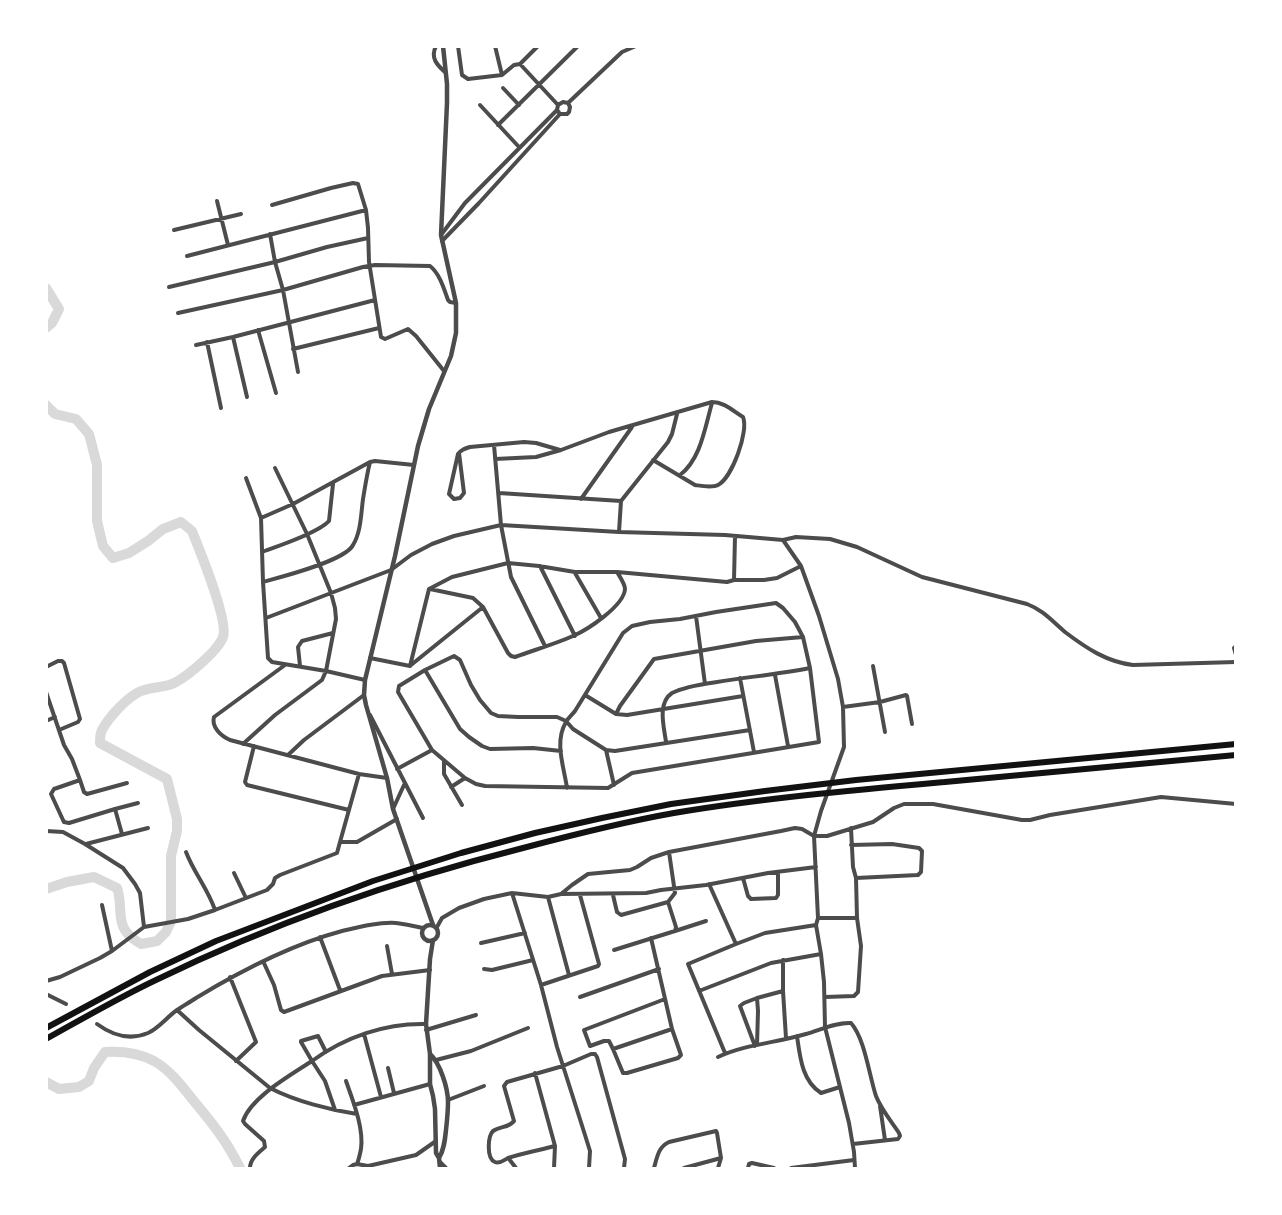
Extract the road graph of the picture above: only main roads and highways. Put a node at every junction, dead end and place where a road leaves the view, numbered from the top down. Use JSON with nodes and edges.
{"nodes":[{"id":1,"x":1236,"y":744,"type":"edge"},
{"id":2,"x":1236,"y":755,"type":"edge"},
{"id":3,"x":46,"y":1028,"type":"edge"},
{"id":4,"x":46,"y":1039,"type":"edge"}],
"edges":[{"from":1,"to":3,"type":"highway"},
{"from":2,"to":4,"type":"highway"}]}
